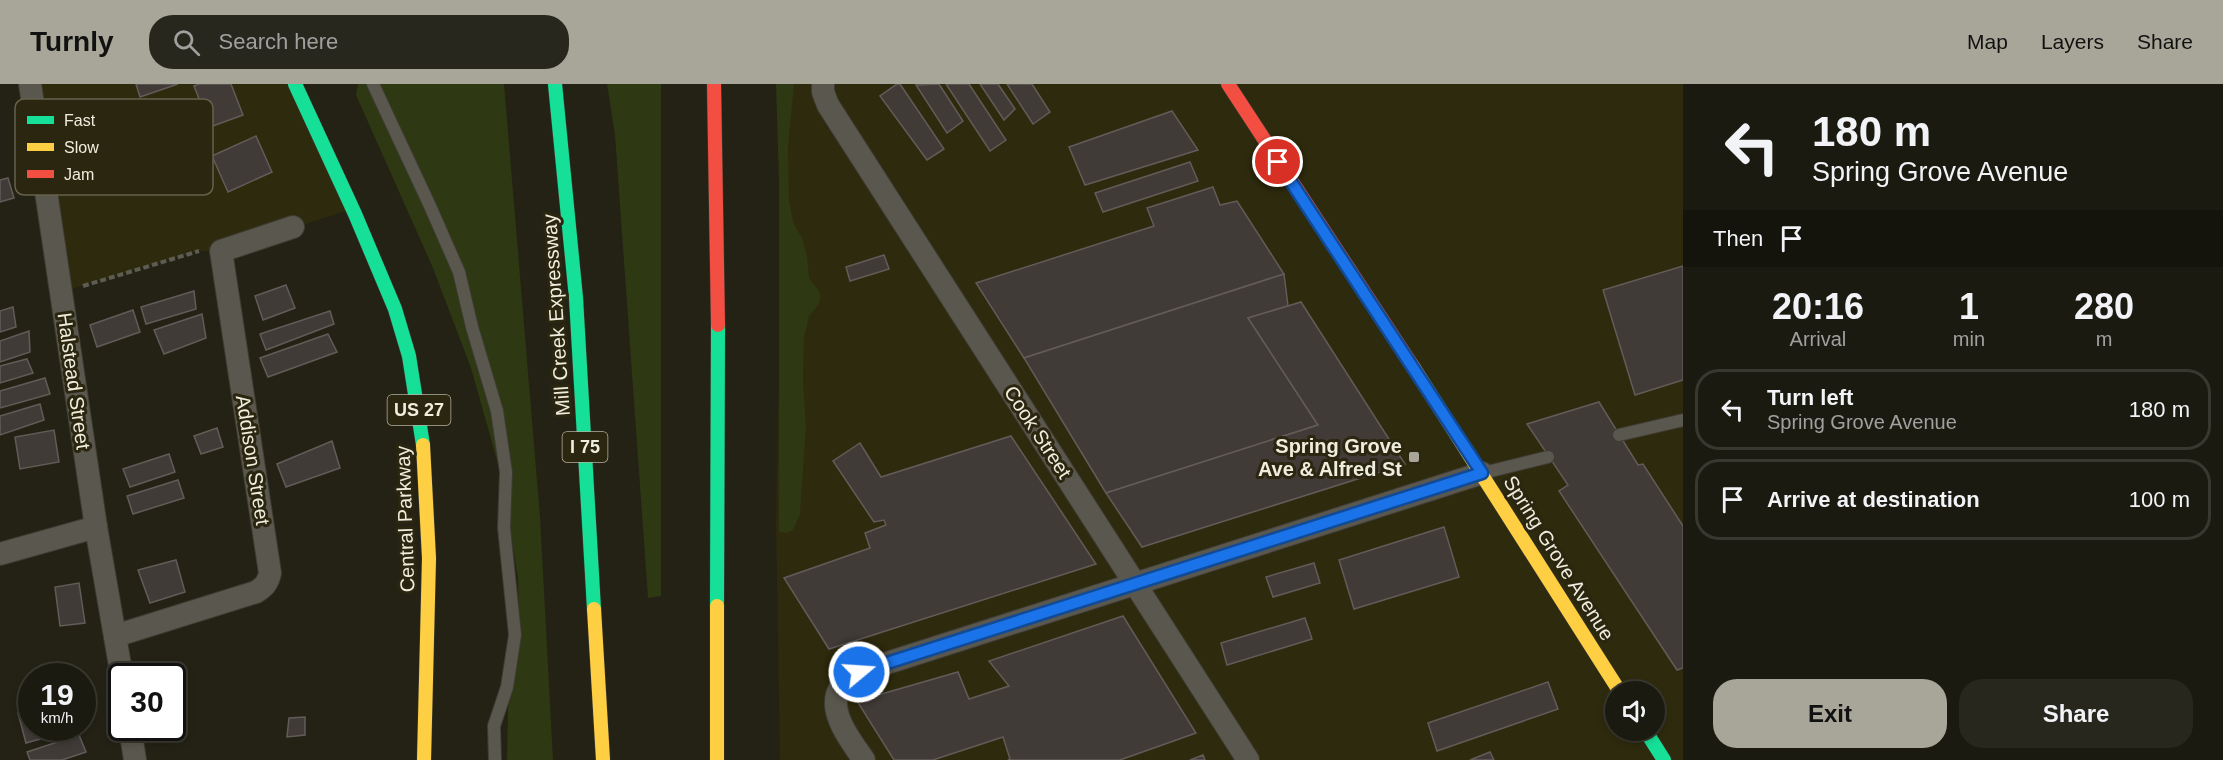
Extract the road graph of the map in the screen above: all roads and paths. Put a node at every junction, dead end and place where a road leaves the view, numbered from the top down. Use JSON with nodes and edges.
{"nodes":[{"id":1,"x":30,"y":84,"type":"edge"},
{"id":2,"x":295,"y":84,"type":"edge"},
{"id":3,"x":373,"y":84,"type":"edge"},
{"id":4,"x":550,"y":84,"type":"edge"},
{"id":5,"x":555,"y":84,"type":"edge"},
{"id":6,"x":714,"y":84,"type":"edge"},
{"id":7,"x":1228,"y":84,"type":"edge"},
{"id":8,"x":826,"y":95,"type":"edge"},
{"id":9,"x":32,"y":99,"type":"edge"},
{"id":10,"x":728,"y":117,"type":"dead end"},
{"id":11,"x":561,"y":134,"type":"junction"},
{"id":12,"x":47,"y":195,"type":"edge"},
{"id":13,"x":293,"y":227,"type":"dead end"},
{"id":14,"x":221,"y":251,"type":"junction"},
{"id":15,"x":61,"y":292,"type":"junction"},
{"id":16,"x":719,"y":322,"type":"junction"},
{"id":17,"x":1683,"y":420,"type":"edge"},
{"id":18,"x":1619,"y":435,"type":"dead end"},
{"id":19,"x":1548,"y":457,"type":"dead end"},
{"id":20,"x":1482,"y":473,"type":"junction"},
{"id":21,"x":96,"y":527,"type":"junction"},
{"id":22,"x":0,"y":554,"type":"edge"},
{"id":23,"x":1136,"y":585,"type":"junction"},
{"id":24,"x":114,"y":636,"type":"junction"},
{"id":25,"x":119,"y":663,"type":"edge"},
{"id":26,"x":1613,"y":681,"type":"edge"},
{"id":27,"x":132,"y":741,"type":"edge"},
{"id":28,"x":1652,"y":741,"type":"edge"},
{"id":29,"x":135,"y":760,"type":"edge"},
{"id":30,"x":424,"y":760,"type":"edge"},
{"id":31,"x":495,"y":760,"type":"edge"},
{"id":32,"x":603,"y":760,"type":"edge"},
{"id":33,"x":717,"y":760,"type":"edge"},
{"id":34,"x":864,"y":760,"type":"edge"},
{"id":35,"x":1248,"y":760,"type":"edge"},
{"id":36,"x":1664,"y":760,"type":"edge"}],
"edges":[{"from":1,"to":9,"type":"street","name":"Halstead Street"},
{"from":2,"to":30,"type":"main road","name":"Central Parkway","number":"US 27"},
{"from":3,"to":31,"type":"lane"},
{"from":4,"to":11,"type":"main road"},
{"from":5,"to":11,"type":"main road","name":"Mill Creek Expressway","number":"I 75"},
{"from":6,"to":16,"type":"main road"},
{"from":7,"to":20,"type":"main road","name":"Spring Grove Avenue"},
{"from":8,"to":23,"type":"street","name":"Cook Street"},
{"from":10,"to":16,"type":"main road"},
{"from":11,"to":32,"type":"main road","name":"Mill Creek Expressway","number":"I 75"},
{"from":12,"to":15,"type":"street","name":"Halstead Street"},
{"from":13,"to":14,"type":"street"},
{"from":14,"to":15,"type":"path"},
{"from":14,"to":24,"type":"street","name":"Addison Street"},
{"from":15,"to":21,"type":"street","name":"Halstead Street"},
{"from":16,"to":33,"type":"main road"},
{"from":17,"to":18,"type":"lane"},
{"from":19,"to":20,"type":"lane"},
{"from":20,"to":23,"type":"street"},
{"from":20,"to":26,"type":"main road","name":"Spring Grove Avenue"},
{"from":21,"to":22,"type":"street"},
{"from":21,"to":24,"type":"street","name":"Halstead Street"},
{"from":23,"to":34,"type":"street"},
{"from":23,"to":35,"type":"street","name":"Cook Street"},
{"from":24,"to":25,"type":"street","name":"Halstead Street"},
{"from":27,"to":29,"type":"street"},
{"from":28,"to":36,"type":"main road"}]}
